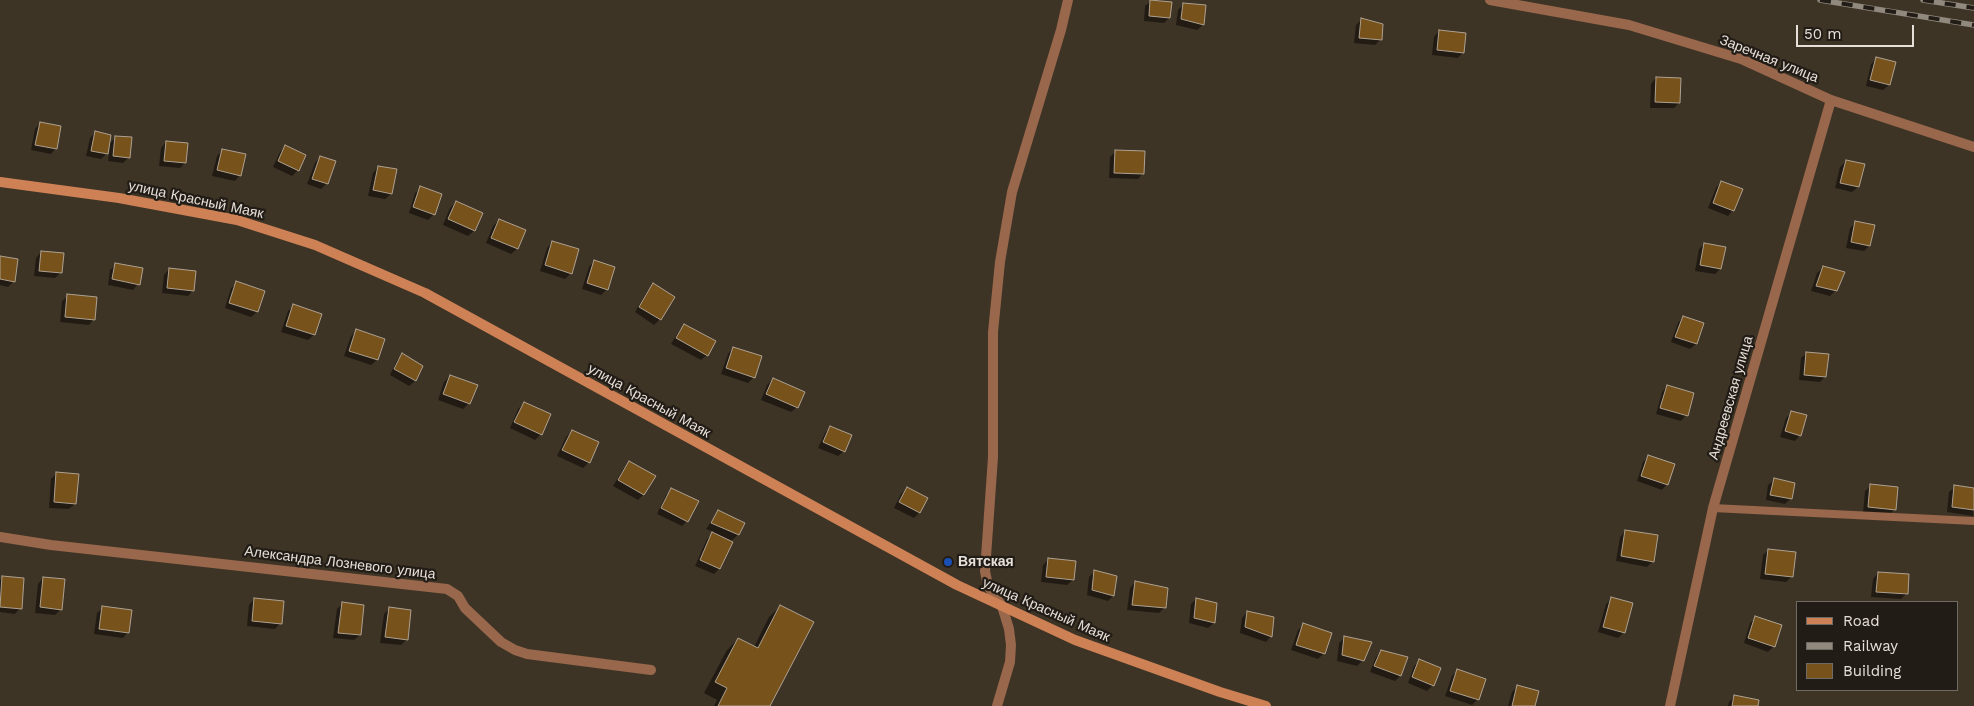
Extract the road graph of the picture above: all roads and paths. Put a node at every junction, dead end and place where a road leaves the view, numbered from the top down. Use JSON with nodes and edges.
{"nodes":[{"id":1,"x":1068,"y":0,"type":"edge"},
{"id":2,"x":1490,"y":0,"type":"edge"},
{"id":3,"x":1831,"y":100,"type":"junction"},
{"id":4,"x":1974,"y":147,"type":"edge"},
{"id":5,"x":0,"y":182,"type":"edge"},
{"id":6,"x":1713,"y":508,"type":"junction"},
{"id":7,"x":1974,"y":521,"type":"edge"},
{"id":8,"x":0,"y":537,"type":"edge"},
{"id":9,"x":1002,"y":606,"type":"junction"},
{"id":10,"x":651,"y":670,"type":"dead end"},
{"id":11,"x":997,"y":706,"type":"edge"},
{"id":12,"x":1266,"y":706,"type":"edge"},
{"id":13,"x":1670,"y":706,"type":"edge"}],
"edges":[{"from":1,"to":9,"type":"street"},
{"from":2,"to":3,"type":"street","name":"Заречная улица"},
{"from":3,"to":4,"type":"street","name":"Заречная улица"},
{"from":3,"to":6,"type":"street","name":"Андреевская улица"},
{"from":5,"to":9,"type":"street","name":"улица Красный Маяк"},
{"from":6,"to":7,"type":"lane"},
{"from":6,"to":13,"type":"street","name":"Андреевская улица"},
{"from":8,"to":10,"type":"street","name":"Александра Лозневого улица"},
{"from":9,"to":11,"type":"street"},
{"from":9,"to":12,"type":"street","name":"улица Красный Маяк"}]}
